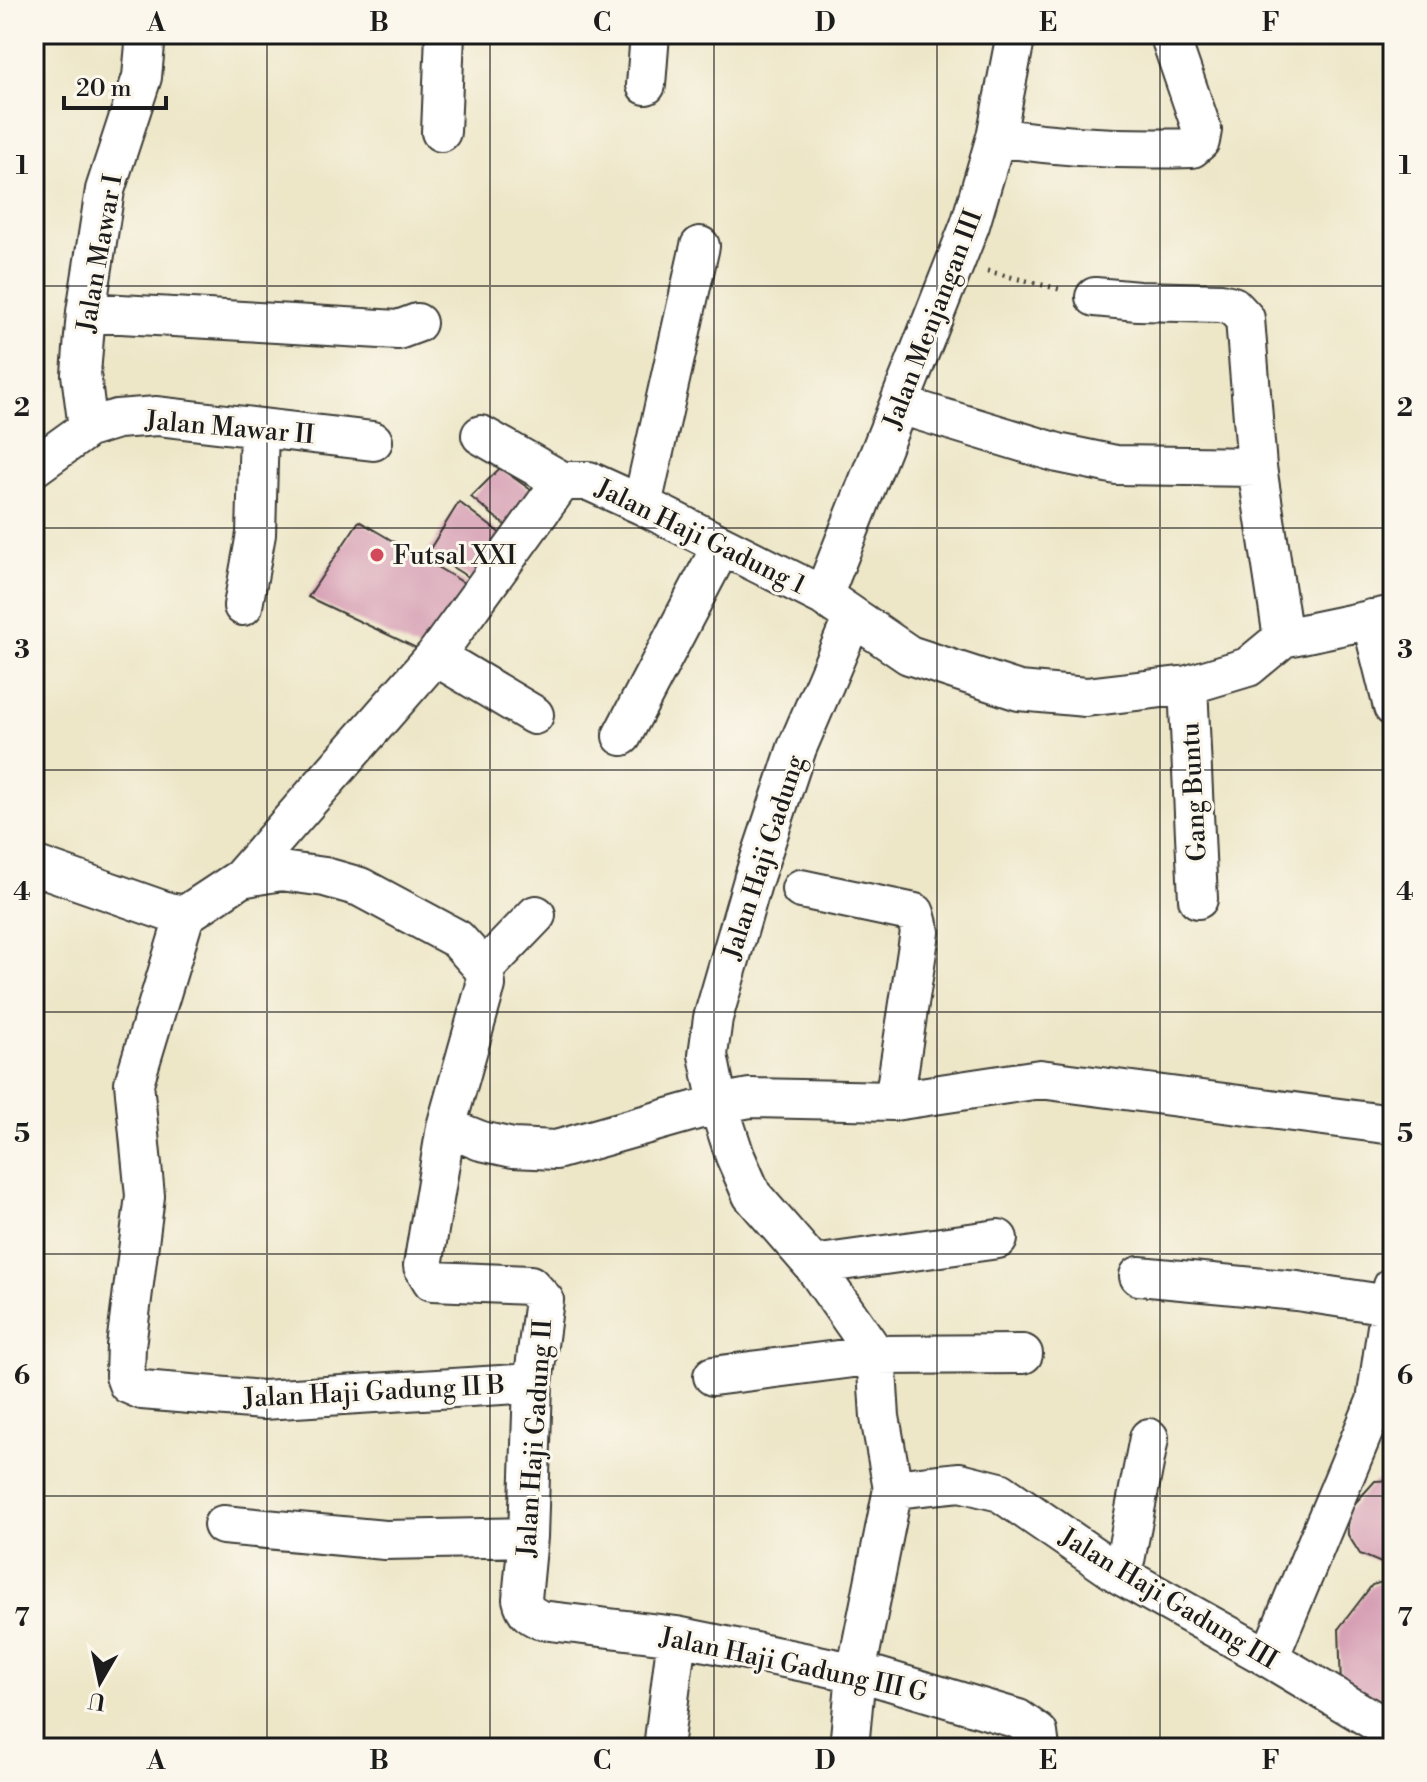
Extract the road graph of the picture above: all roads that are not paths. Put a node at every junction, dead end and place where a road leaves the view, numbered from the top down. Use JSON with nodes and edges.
{"nodes":[{"id":1,"x":146,"y":34,"type":"edge"},
{"id":2,"x":445,"y":34,"type":"edge"},
{"id":3,"x":650,"y":34,"type":"edge"},
{"id":4,"x":1016,"y":34,"type":"edge"},
{"id":5,"x":1169,"y":34,"type":"edge"},
{"id":6,"x":646,"y":85,"type":"dead end"},
{"id":7,"x":441,"y":132,"type":"dead end"},
{"id":8,"x":996,"y":137,"type":"junction"},
{"id":9,"x":700,"y":246,"type":"dead end"},
{"id":10,"x":1095,"y":297,"type":"road end"},
{"id":11,"x":86,"y":312,"type":"junction"},
{"id":12,"x":417,"y":323,"type":"dead end"},
{"id":13,"x":900,"y":405,"type":"junction"},
{"id":14,"x":88,"y":428,"type":"junction"},
{"id":15,"x":259,"y":429,"type":"junction"},
{"id":16,"x":481,"y":435,"type":"dead end"},
{"id":17,"x":373,"y":441,"type":"dead end"},
{"id":18,"x":34,"y":467,"type":"edge"},
{"id":19,"x":1257,"y":467,"type":"junction"},
{"id":20,"x":562,"y":481,"type":"junction"},
{"id":21,"x":642,"y":505,"type":"junction"},
{"id":22,"x":721,"y":547,"type":"junction"},
{"id":23,"x":243,"y":606,"type":"dead end"},
{"id":24,"x":838,"y":606,"type":"junction"},
{"id":25,"x":1382,"y":617,"type":"edge"},
{"id":26,"x":1283,"y":638,"type":"junction"},
{"id":27,"x":435,"y":656,"type":"junction"},
{"id":28,"x":1188,"y":685,"type":"junction"},
{"id":29,"x":1393,"y":707,"type":"edge"},
{"id":30,"x":534,"y":715,"type":"dead end"},
{"id":31,"x":622,"y":736,"type":"dead end"},
{"id":32,"x":34,"y":865,"type":"edge"},
{"id":33,"x":241,"y":878,"type":"junction"},
{"id":34,"x":801,"y":889,"type":"dead end"},
{"id":35,"x":1198,"y":899,"type":"dead end"},
{"id":36,"x":185,"y":915,"type":"junction"},
{"id":37,"x":536,"y":915,"type":"dead end"},
{"id":38,"x":484,"y":969,"type":"junction"},
{"id":39,"x":894,"y":1101,"type":"junction"},
{"id":40,"x":718,"y":1104,"type":"junction"},
{"id":41,"x":1393,"y":1125,"type":"edge"},
{"id":42,"x":446,"y":1127,"type":"junction"},
{"id":43,"x":998,"y":1239,"type":"dead end"},
{"id":44,"x":813,"y":1265,"type":"junction"},
{"id":45,"x":1139,"y":1276,"type":"dead end"},
{"id":46,"x":1391,"y":1296,"type":"edge"},
{"id":47,"x":1023,"y":1354,"type":"dead end"},
{"id":48,"x":876,"y":1355,"type":"junction"},
{"id":49,"x":713,"y":1376,"type":"dead end"},
{"id":50,"x":533,"y":1383,"type":"junction"},
{"id":51,"x":1384,"y":1407,"type":"edge"},
{"id":52,"x":1149,"y":1438,"type":"dead end"},
{"id":53,"x":893,"y":1489,"type":"junction"},
{"id":54,"x":223,"y":1525,"type":"dead end"},
{"id":55,"x":528,"y":1537,"type":"junction"},
{"id":56,"x":1122,"y":1576,"type":"junction"},
{"id":57,"x":529,"y":1614,"type":"joint"},
{"id":58,"x":677,"y":1636,"type":"junction"},
{"id":59,"x":1269,"y":1658,"type":"junction"},
{"id":60,"x":856,"y":1673,"type":"junction"},
{"id":61,"x":1387,"y":1736,"type":"edge"},
{"id":62,"x":663,"y":1748,"type":"edge"},
{"id":63,"x":849,"y":1748,"type":"edge"},
{"id":64,"x":1040,"y":1748,"type":"edge"}],
"edges":[{"from":1,"to":11,"type":"street","name":"Jalan Mawar I"},
{"from":2,"to":7,"type":"street"},
{"from":3,"to":6,"type":"street"},
{"from":4,"to":8,"type":"street","name":"Jalan Menjangan III"},
{"from":5,"to":8,"type":"street"},
{"from":8,"to":13,"type":"street","name":"Jalan Menjangan III"},
{"from":9,"to":21,"type":"street"},
{"from":10,"to":19,"type":"street"},
{"from":11,"to":12,"type":"street"},
{"from":11,"to":14,"type":"street","name":"Jalan Mawar I"},
{"from":13,"to":19,"type":"street"},
{"from":13,"to":24,"type":"street","name":"Jalan Menjangan III"},
{"from":14,"to":15,"type":"street","name":"Jalan Mawar II"},
{"from":14,"to":18,"type":"street"},
{"from":15,"to":17,"type":"street","name":"Jalan Mawar II"},
{"from":15,"to":23,"type":"street"},
{"from":16,"to":20,"type":"street"},
{"from":19,"to":26,"type":"street"},
{"from":20,"to":21,"type":"street","name":"Jalan Haji Gadung 1"},
{"from":20,"to":27,"type":"street","name":"Jalan Haji Gadung 1"},
{"from":21,"to":22,"type":"street","name":"Jalan Haji Gadung 1"},
{"from":22,"to":24,"type":"street","name":"Jalan Haji Gadung 1"},
{"from":22,"to":31,"type":"street"},
{"from":24,"to":28,"type":"street","name":"Jalan Haji Gadung 1"},
{"from":24,"to":40,"type":"street","name":"Jalan Haji Gadung"},
{"from":25,"to":26,"type":"street","name":"Jalan Haji Gadung 1"},
{"from":25,"to":29,"type":"street"},
{"from":26,"to":28,"type":"street","name":"Jalan Haji Gadung 1"},
{"from":27,"to":30,"type":"street"},
{"from":27,"to":33,"type":"street","name":"Jalan Haji Gadung 1"},
{"from":28,"to":35,"type":"street","name":"Gang Buntu"},
{"from":32,"to":36,"type":"street"},
{"from":33,"to":36,"type":"street","name":"Jalan Haji Gadung 1"},
{"from":33,"to":38,"type":"street"},
{"from":34,"to":39,"type":"street"},
{"from":36,"to":50,"type":"street","name":"Jalan Haji Gadung II B"},
{"from":37,"to":38,"type":"street"},
{"from":38,"to":42,"type":"street","name":"Jalan Haji Gadung II"},
{"from":39,"to":40,"type":"street"},
{"from":39,"to":41,"type":"street"},
{"from":40,"to":42,"type":"street"},
{"from":40,"to":44,"type":"street"},
{"from":42,"to":50,"type":"street","name":"Jalan Haji Gadung II"},
{"from":43,"to":44,"type":"street"},
{"from":44,"to":48,"type":"street"},
{"from":45,"to":46,"type":"street"},
{"from":46,"to":51,"type":"street"},
{"from":47,"to":48,"type":"street"},
{"from":48,"to":49,"type":"street"},
{"from":48,"to":53,"type":"street"},
{"from":50,"to":55,"type":"street","name":"Jalan Haji Gadung II"},
{"from":51,"to":59,"type":"street"},
{"from":52,"to":56,"type":"street"},
{"from":53,"to":56,"type":"street","name":"Jalan Haji Gadung III"},
{"from":53,"to":60,"type":"street"},
{"from":54,"to":55,"type":"street"},
{"from":55,"to":57,"type":"street","name":"Jalan Haji Gadung II"},
{"from":56,"to":59,"type":"street","name":"Jalan Haji Gadung III"},
{"from":57,"to":58,"type":"street","name":"Jalan Haji Gadung III G"},
{"from":58,"to":60,"type":"street","name":"Jalan Haji Gadung III G"},
{"from":58,"to":62,"type":"street"},
{"from":59,"to":61,"type":"street","name":"Jalan Haji Gadung III"},
{"from":60,"to":63,"type":"street"},
{"from":60,"to":64,"type":"street","name":"Jalan Haji Gadung III G"}]}
